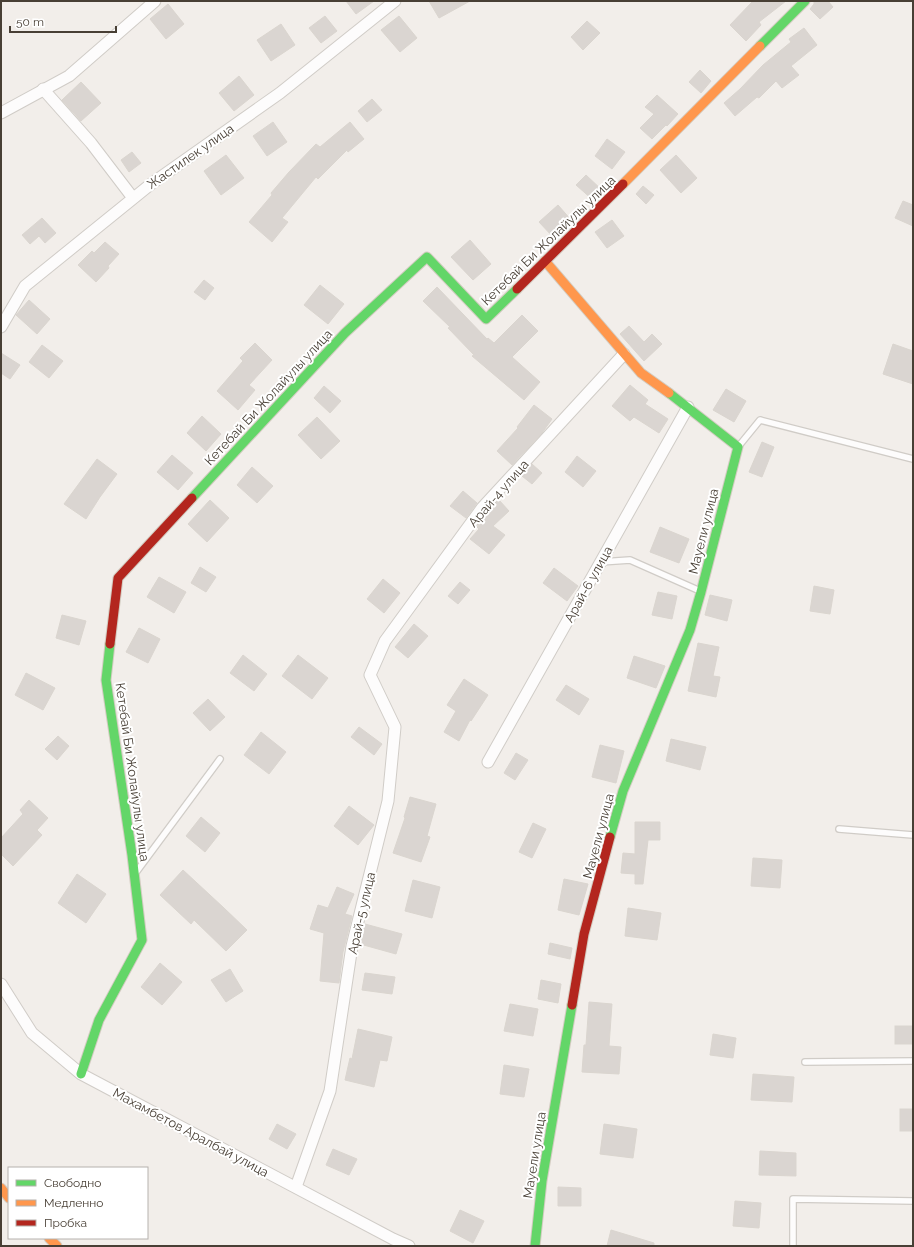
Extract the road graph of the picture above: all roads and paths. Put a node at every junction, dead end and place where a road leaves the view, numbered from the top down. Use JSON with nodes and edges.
{"nodes":[{"id":1,"x":155,"y":1,"type":"edge"},
{"id":2,"x":395,"y":1,"type":"edge"},
{"id":3,"x":806,"y":1,"type":"edge"},
{"id":4,"x":43,"y":90,"type":"junction"},
{"id":5,"x":1,"y":113,"type":"edge"},
{"id":6,"x":133,"y":198,"type":"junction"},
{"id":7,"x":545,"y":261,"type":"junction"},
{"id":8,"x":2,"y":324,"type":"edge"},
{"id":9,"x":624,"y":354,"type":"junction"},
{"id":10,"x":688,"y":407,"type":"junction"},
{"id":11,"x":738,"y":447,"type":"junction"},
{"id":12,"x":913,"y":459,"type":"edge"},
{"id":13,"x":601,"y":562,"type":"junction"},
{"id":14,"x":701,"y":592,"type":"junction"},
{"id":15,"x":385,"y":641,"type":"joint"},
{"id":16,"x":220,"y":759,"type":"dead end"},
{"id":17,"x":488,"y":762,"type":"dead end"},
{"id":18,"x":839,"y":830,"type":"dead end"},
{"id":19,"x":913,"y":835,"type":"edge"},
{"id":20,"x":134,"y":874,"type":"junction"},
{"id":21,"x":1,"y":984,"type":"edge"},
{"id":22,"x":913,"y":1061,"type":"edge"},
{"id":23,"x":805,"y":1062,"type":"dead end"},
{"id":24,"x":80,"y":1074,"type":"junction"},
{"id":25,"x":296,"y":1187,"type":"junction"},
{"id":26,"x":1,"y":1188,"type":"edge"},
{"id":27,"x":8,"y":1197,"type":"edge"},
{"id":28,"x":913,"y":1201,"type":"edge"},
{"id":29,"x":409,"y":1246,"type":"edge"},
{"id":30,"x":534,"y":1246,"type":"edge"},
{"id":31,"x":793,"y":1246,"type":"edge"}],
"edges":[{"from":1,"to":4,"type":"street"},
{"from":2,"to":6,"type":"street","name":"Жастилек улица"},
{"from":3,"to":7,"type":"street","name":"Кетебай Би Жолайулы улица"},
{"from":4,"to":5,"type":"street"},
{"from":4,"to":6,"type":"street"},
{"from":6,"to":8,"type":"street","name":"Жастилек улица"},
{"from":7,"to":9,"type":"street"},
{"from":7,"to":20,"type":"street","name":"Кетебай Би Жолайулы улица"},
{"from":9,"to":10,"type":"street"},
{"from":9,"to":15,"type":"street","name":"Арай-4 улица"},
{"from":10,"to":11,"type":"street"},
{"from":10,"to":13,"type":"street","name":"Арай-6 улица"},
{"from":11,"to":12,"type":"lane"},
{"from":11,"to":14,"type":"street","name":"Мауели улица"},
{"from":13,"to":14,"type":"lane"},
{"from":13,"to":17,"type":"street","name":"Арай-6 улица"},
{"from":14,"to":30,"type":"street","name":"Мауели улица"},
{"from":15,"to":25,"type":"street","name":"Арай-5 улица"},
{"from":16,"to":20,"type":"lane"},
{"from":18,"to":19,"type":"lane"},
{"from":20,"to":24,"type":"street","name":"Кетебай Би Жолайулы улица"},
{"from":21,"to":24,"type":"street","name":"Махамбетов Аралбай улица"},
{"from":22,"to":23,"type":"lane"},
{"from":24,"to":25,"type":"street","name":"Махамбетов Аралбай улица"},
{"from":25,"to":29,"type":"street","name":"Махамбетов Аралбай улица"},
{"from":26,"to":27,"type":"street"},
{"from":28,"to":31,"type":"lane"}]}
